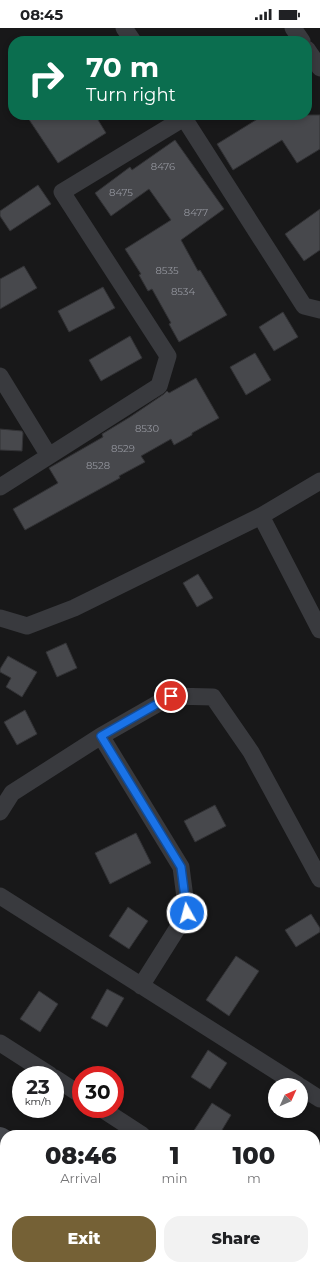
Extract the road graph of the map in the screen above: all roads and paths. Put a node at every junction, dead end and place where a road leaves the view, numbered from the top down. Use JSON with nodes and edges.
{"nodes":[{"id":1,"x":312,"y":56,"type":"edge"},
{"id":2,"x":320,"y":68,"type":"edge"},
{"id":3,"x":178,"y":120,"type":"edge"},
{"id":4,"x":185,"y":120,"type":"edge"},
{"id":5,"x":320,"y":310,"type":"edge"},
{"id":6,"x":0,"y":376,"type":"edge"},
{"id":7,"x":49,"y":456,"type":"junction"},
{"id":8,"x":320,"y":481,"type":"edge"},
{"id":9,"x":0,"y":487,"type":"edge"},
{"id":10,"x":261,"y":516,"type":"junction"},
{"id":11,"x":0,"y":618,"type":"edge"},
{"id":12,"x":319,"y":628,"type":"edge"},
{"id":13,"x":101,"y":736,"type":"junction"},
{"id":14,"x":0,"y":812,"type":"edge"},
{"id":15,"x":320,"y":879,"type":"edge"},
{"id":16,"x":0,"y":896,"type":"edge"},
{"id":17,"x":141,"y":986,"type":"junction"},
{"id":18,"x":0,"y":1043,"type":"edge"},
{"id":19,"x":36,"y":1066,"type":"edge"},
{"id":20,"x":287,"y":1078,"type":"edge"},
{"id":21,"x":308,"y":1091,"type":"edge"},
{"id":22,"x":320,"y":1099,"type":"edge"},
{"id":23,"x":116,"y":1118,"type":"edge"},
{"id":24,"x":134,"y":1130,"type":"edge"}],
"edges":[{"from":1,"to":2,"type":"street"},
{"from":3,"to":7,"type":"street"},
{"from":4,"to":5,"type":"street"},
{"from":6,"to":7,"type":"street"},
{"from":7,"to":9,"type":"street"},
{"from":8,"to":10,"type":"street"},
{"from":10,"to":11,"type":"street"},
{"from":10,"to":12,"type":"street"},
{"from":13,"to":14,"type":"street"},
{"from":13,"to":15,"type":"street"},
{"from":13,"to":17,"type":"street"},
{"from":16,"to":17,"type":"street"},
{"from":17,"to":20,"type":"street"},
{"from":18,"to":19,"type":"street"},
{"from":21,"to":22,"type":"street"},
{"from":23,"to":24,"type":"street"}]}
